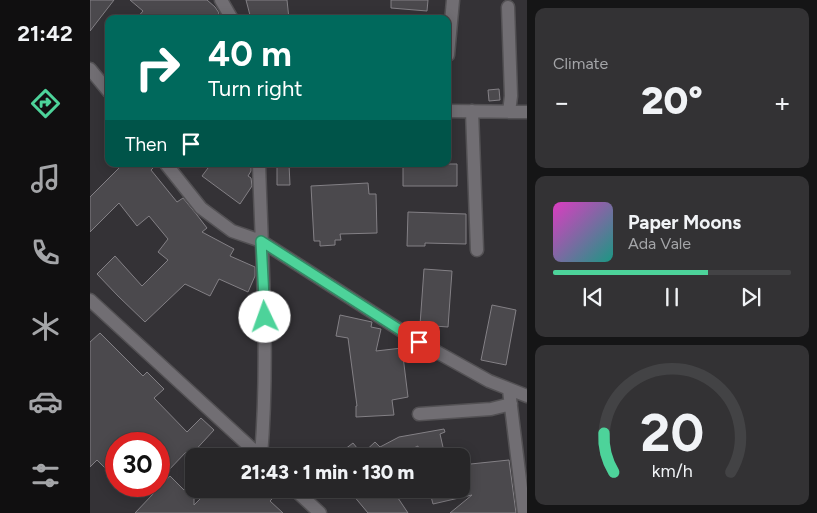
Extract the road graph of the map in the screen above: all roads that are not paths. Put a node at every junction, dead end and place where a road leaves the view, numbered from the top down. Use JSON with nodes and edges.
{"nodes":[{"id":1,"x":221,"y":0,"type":"edge"},
{"id":2,"x":453,"y":0,"type":"edge"},
{"id":3,"x":508,"y":6,"type":"dead end"},
{"id":4,"x":230,"y":15,"type":"edge"},
{"id":5,"x":451,"y":22,"type":"edge"},
{"id":6,"x":92,"y":76,"type":"edge"},
{"id":7,"x":105,"y":88,"type":"edge"},
{"id":8,"x":451,"y":111,"type":"edge"},
{"id":9,"x":472,"y":111,"type":"junction"},
{"id":10,"x":509,"y":112,"type":"junction"},
{"id":11,"x":527,"y":112,"type":"edge"},
{"id":12,"x":168,"y":167,"type":"edge"},
{"id":13,"x":259,"y":167,"type":"edge"},
{"id":14,"x":261,"y":241,"type":"junction"},
{"id":15,"x":478,"y":250,"type":"dead end"},
{"id":16,"x":90,"y":300,"type":"edge"},
{"id":17,"x":509,"y":390,"type":"junction"},
{"id":18,"x":527,"y":396,"type":"edge"},
{"id":19,"x":511,"y":404,"type":"junction"},
{"id":20,"x":419,"y":414,"type":"dead end"},
{"id":21,"x":251,"y":448,"type":"edge"},
{"id":22,"x":261,"y":448,"type":"edge"},
{"id":23,"x":304,"y":498,"type":"edge"},
{"id":24,"x":320,"y":513,"type":"edge"},
{"id":25,"x":524,"y":513,"type":"edge"}],
"edges":[{"from":1,"to":4,"type":"street"},
{"from":2,"to":5,"type":"street"},
{"from":3,"to":10,"type":"street"},
{"from":6,"to":7,"type":"street"},
{"from":8,"to":9,"type":"street"},
{"from":9,"to":10,"type":"street"},
{"from":9,"to":15,"type":"street"},
{"from":10,"to":11,"type":"street"},
{"from":12,"to":14,"type":"street"},
{"from":13,"to":14,"type":"street"},
{"from":14,"to":17,"type":"street"},
{"from":14,"to":22,"type":"street"},
{"from":16,"to":21,"type":"street"},
{"from":17,"to":18,"type":"street"},
{"from":17,"to":19,"type":"street"},
{"from":19,"to":20,"type":"street"},
{"from":19,"to":25,"type":"street"},
{"from":23,"to":24,"type":"street"}]}
